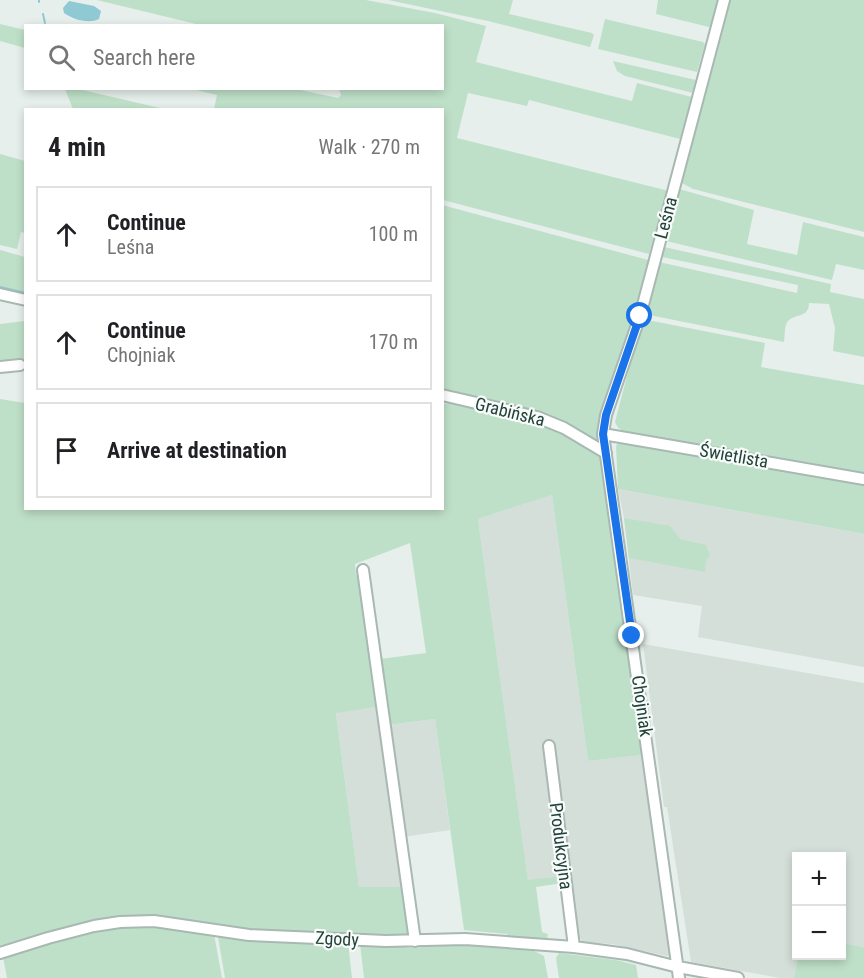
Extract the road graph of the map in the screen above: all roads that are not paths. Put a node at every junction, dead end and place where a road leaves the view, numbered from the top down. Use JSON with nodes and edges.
{"nodes":[{"id":1,"x":724,"y":0,"type":"edge"},
{"id":2,"x":0,"y":294,"type":"edge"},
{"id":3,"x":24,"y":300,"type":"edge"},
{"id":4,"x":20,"y":365,"type":"dead end"},
{"id":5,"x":0,"y":367,"type":"edge"},
{"id":6,"x":444,"y":395,"type":"edge"},
{"id":7,"x":603,"y":434,"type":"junction"},
{"id":8,"x":606,"y":453,"type":"junction"},
{"id":9,"x":864,"y":479,"type":"edge"},
{"id":10,"x":363,"y":570,"type":"dead end"},
{"id":11,"x":549,"y":746,"type":"dead end"},
{"id":12,"x":415,"y":941,"type":"junction"},
{"id":13,"x":574,"y":947,"type":"junction"},
{"id":14,"x":0,"y":953,"type":"edge"},
{"id":15,"x":678,"y":973,"type":"edge"},
{"id":16,"x":738,"y":978,"type":"edge"}],
"edges":[{"from":1,"to":7,"type":"street","name":"Leśna"},
{"from":2,"to":3,"type":"street"},
{"from":4,"to":5,"type":"street"},
{"from":6,"to":8,"type":"street","name":"Grabińska"},
{"from":7,"to":8,"type":"street","name":"Chojniak"},
{"from":7,"to":9,"type":"street","name":"Świetlista"},
{"from":8,"to":15,"type":"street","name":"Chojniak"},
{"from":10,"to":12,"type":"street"},
{"from":11,"to":13,"type":"street","name":"Produkcyjna"},
{"from":12,"to":13,"type":"street","name":"Zgody"},
{"from":12,"to":14,"type":"street","name":"Zgody"},
{"from":13,"to":15,"type":"street","name":"Zgody"},
{"from":15,"to":16,"type":"street","name":"Zgody"}]}
